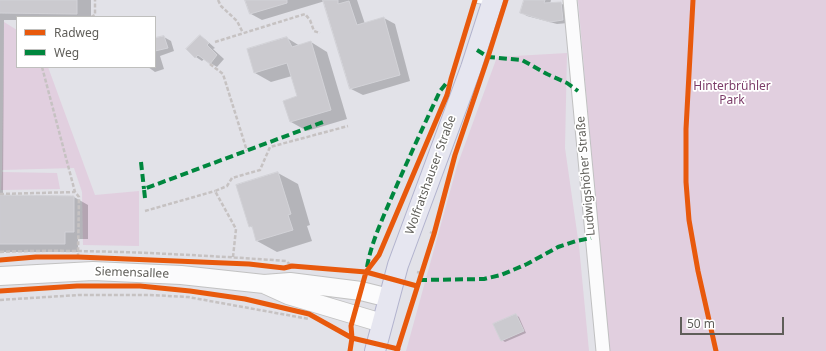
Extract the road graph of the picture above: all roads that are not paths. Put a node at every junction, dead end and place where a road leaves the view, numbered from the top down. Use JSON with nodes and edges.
{"nodes":[{"id":1,"x":570,"y":0,"type":"edge"},
{"id":2,"x":488,"y":1,"type":"edge"},
{"id":3,"x":0,"y":276,"type":"edge"},
{"id":4,"x":264,"y":284,"type":"junction"},
{"id":5,"x":389,"y":298,"type":"junction"},
{"id":6,"x":382,"y":323,"type":"junction"},
{"id":7,"x":375,"y":351,"type":"edge"},
{"id":8,"x":603,"y":351,"type":"edge"}],
"edges":[{"from":1,"to":8,"type":"street","name":"Ludwigshöher Straße"},
{"from":2,"to":5,"type":"main road","name":"Wolfratshauser Straße"},
{"from":3,"to":4,"type":"main road","name":"Siemensallee"},
{"from":4,"to":5,"type":"main road","name":"Siemensallee"},
{"from":4,"to":6,"type":"main road","name":"Siemensallee"},
{"from":5,"to":6,"type":"main road","name":"Wolfratshauser Straße"},
{"from":6,"to":7,"type":"main road","name":"Wolfratshauser Straße"}]}
